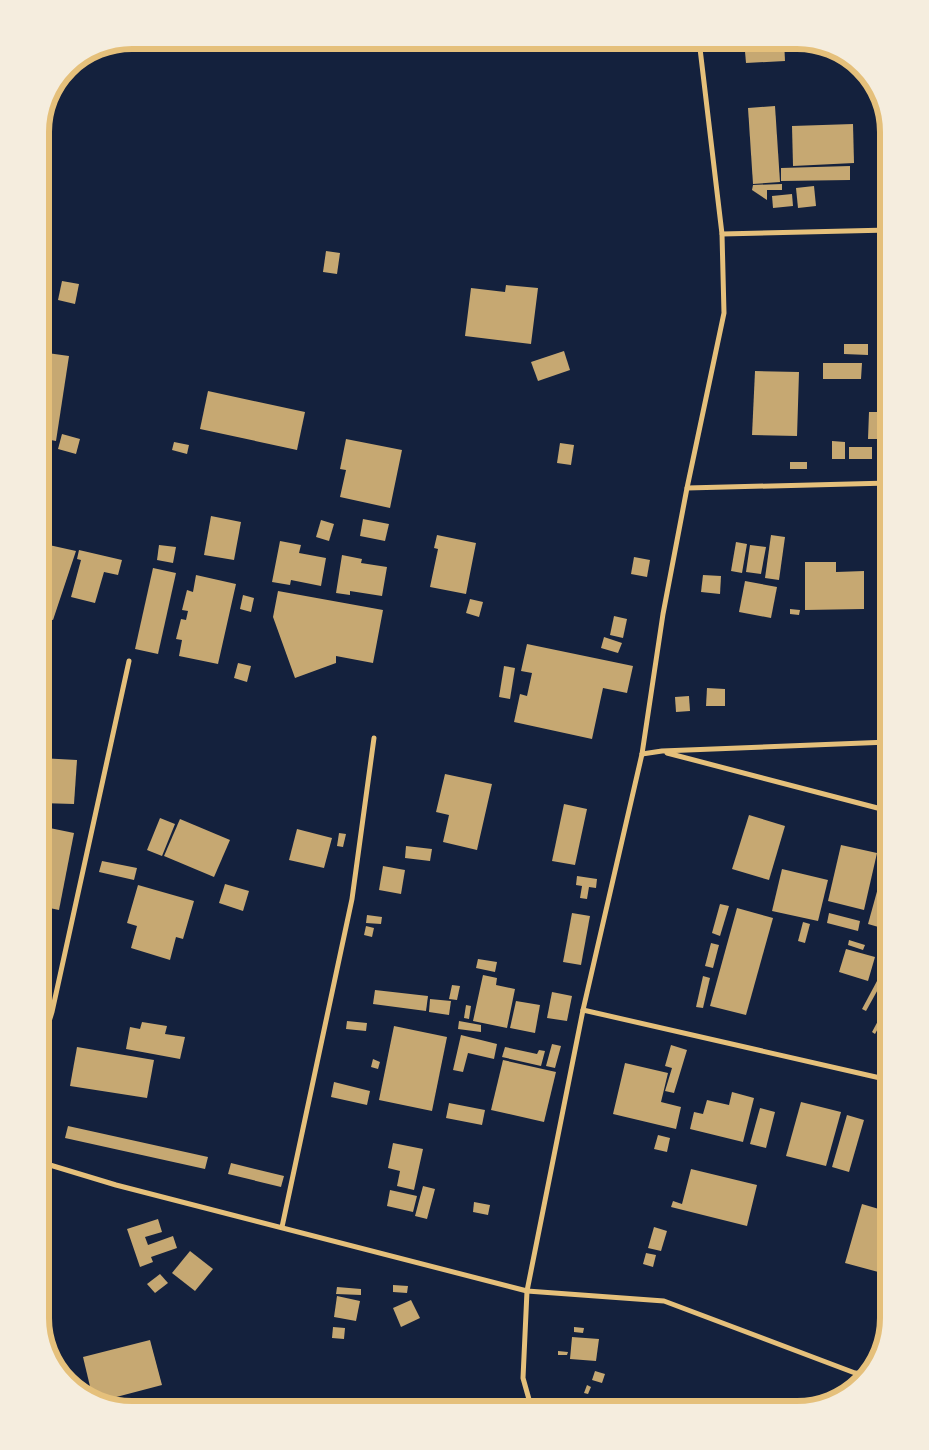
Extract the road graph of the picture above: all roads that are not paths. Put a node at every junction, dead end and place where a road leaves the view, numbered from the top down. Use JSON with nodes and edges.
{"nodes":[{"id":1,"x":700,"y":49,"type":"edge"},
{"id":2,"x":880,"y":230,"type":"edge"},
{"id":3,"x":722,"y":234,"type":"junction"},
{"id":4,"x":880,"y":483,"type":"edge"},
{"id":5,"x":687,"y":488,"type":"junction"},
{"id":6,"x":129,"y":661,"type":"dead end"},
{"id":7,"x":374,"y":738,"type":"dead end"},
{"id":8,"x":880,"y":742,"type":"edge"},
{"id":9,"x":662,"y":751,"type":"junction"},
{"id":10,"x":642,"y":754,"type":"junction"},
{"id":11,"x":880,"y":808,"type":"edge"},
{"id":12,"x":583,"y":1010,"type":"junction"},
{"id":13,"x":49,"y":1022,"type":"edge"},
{"id":14,"x":880,"y":1078,"type":"edge"},
{"id":15,"x":49,"y":1165,"type":"edge"},
{"id":16,"x":282,"y":1227,"type":"junction"},
{"id":17,"x":527,"y":1291,"type":"junction"},
{"id":18,"x":859,"y":1373,"type":"edge"},
{"id":19,"x":529,"y":1401,"type":"edge"}],
"edges":[{"from":1,"to":3,"type":"street"},
{"from":2,"to":3,"type":"street"},
{"from":3,"to":5,"type":"street"},
{"from":4,"to":5,"type":"street"},
{"from":5,"to":10,"type":"street"},
{"from":6,"to":13,"type":"street"},
{"from":7,"to":16,"type":"street"},
{"from":8,"to":9,"type":"street"},
{"from":9,"to":10,"type":"street"},
{"from":9,"to":11,"type":"street"},
{"from":10,"to":12,"type":"street"},
{"from":12,"to":14,"type":"street"},
{"from":12,"to":17,"type":"street"},
{"from":15,"to":16,"type":"street"},
{"from":16,"to":17,"type":"street"},
{"from":17,"to":18,"type":"street"},
{"from":17,"to":19,"type":"street"}]}
